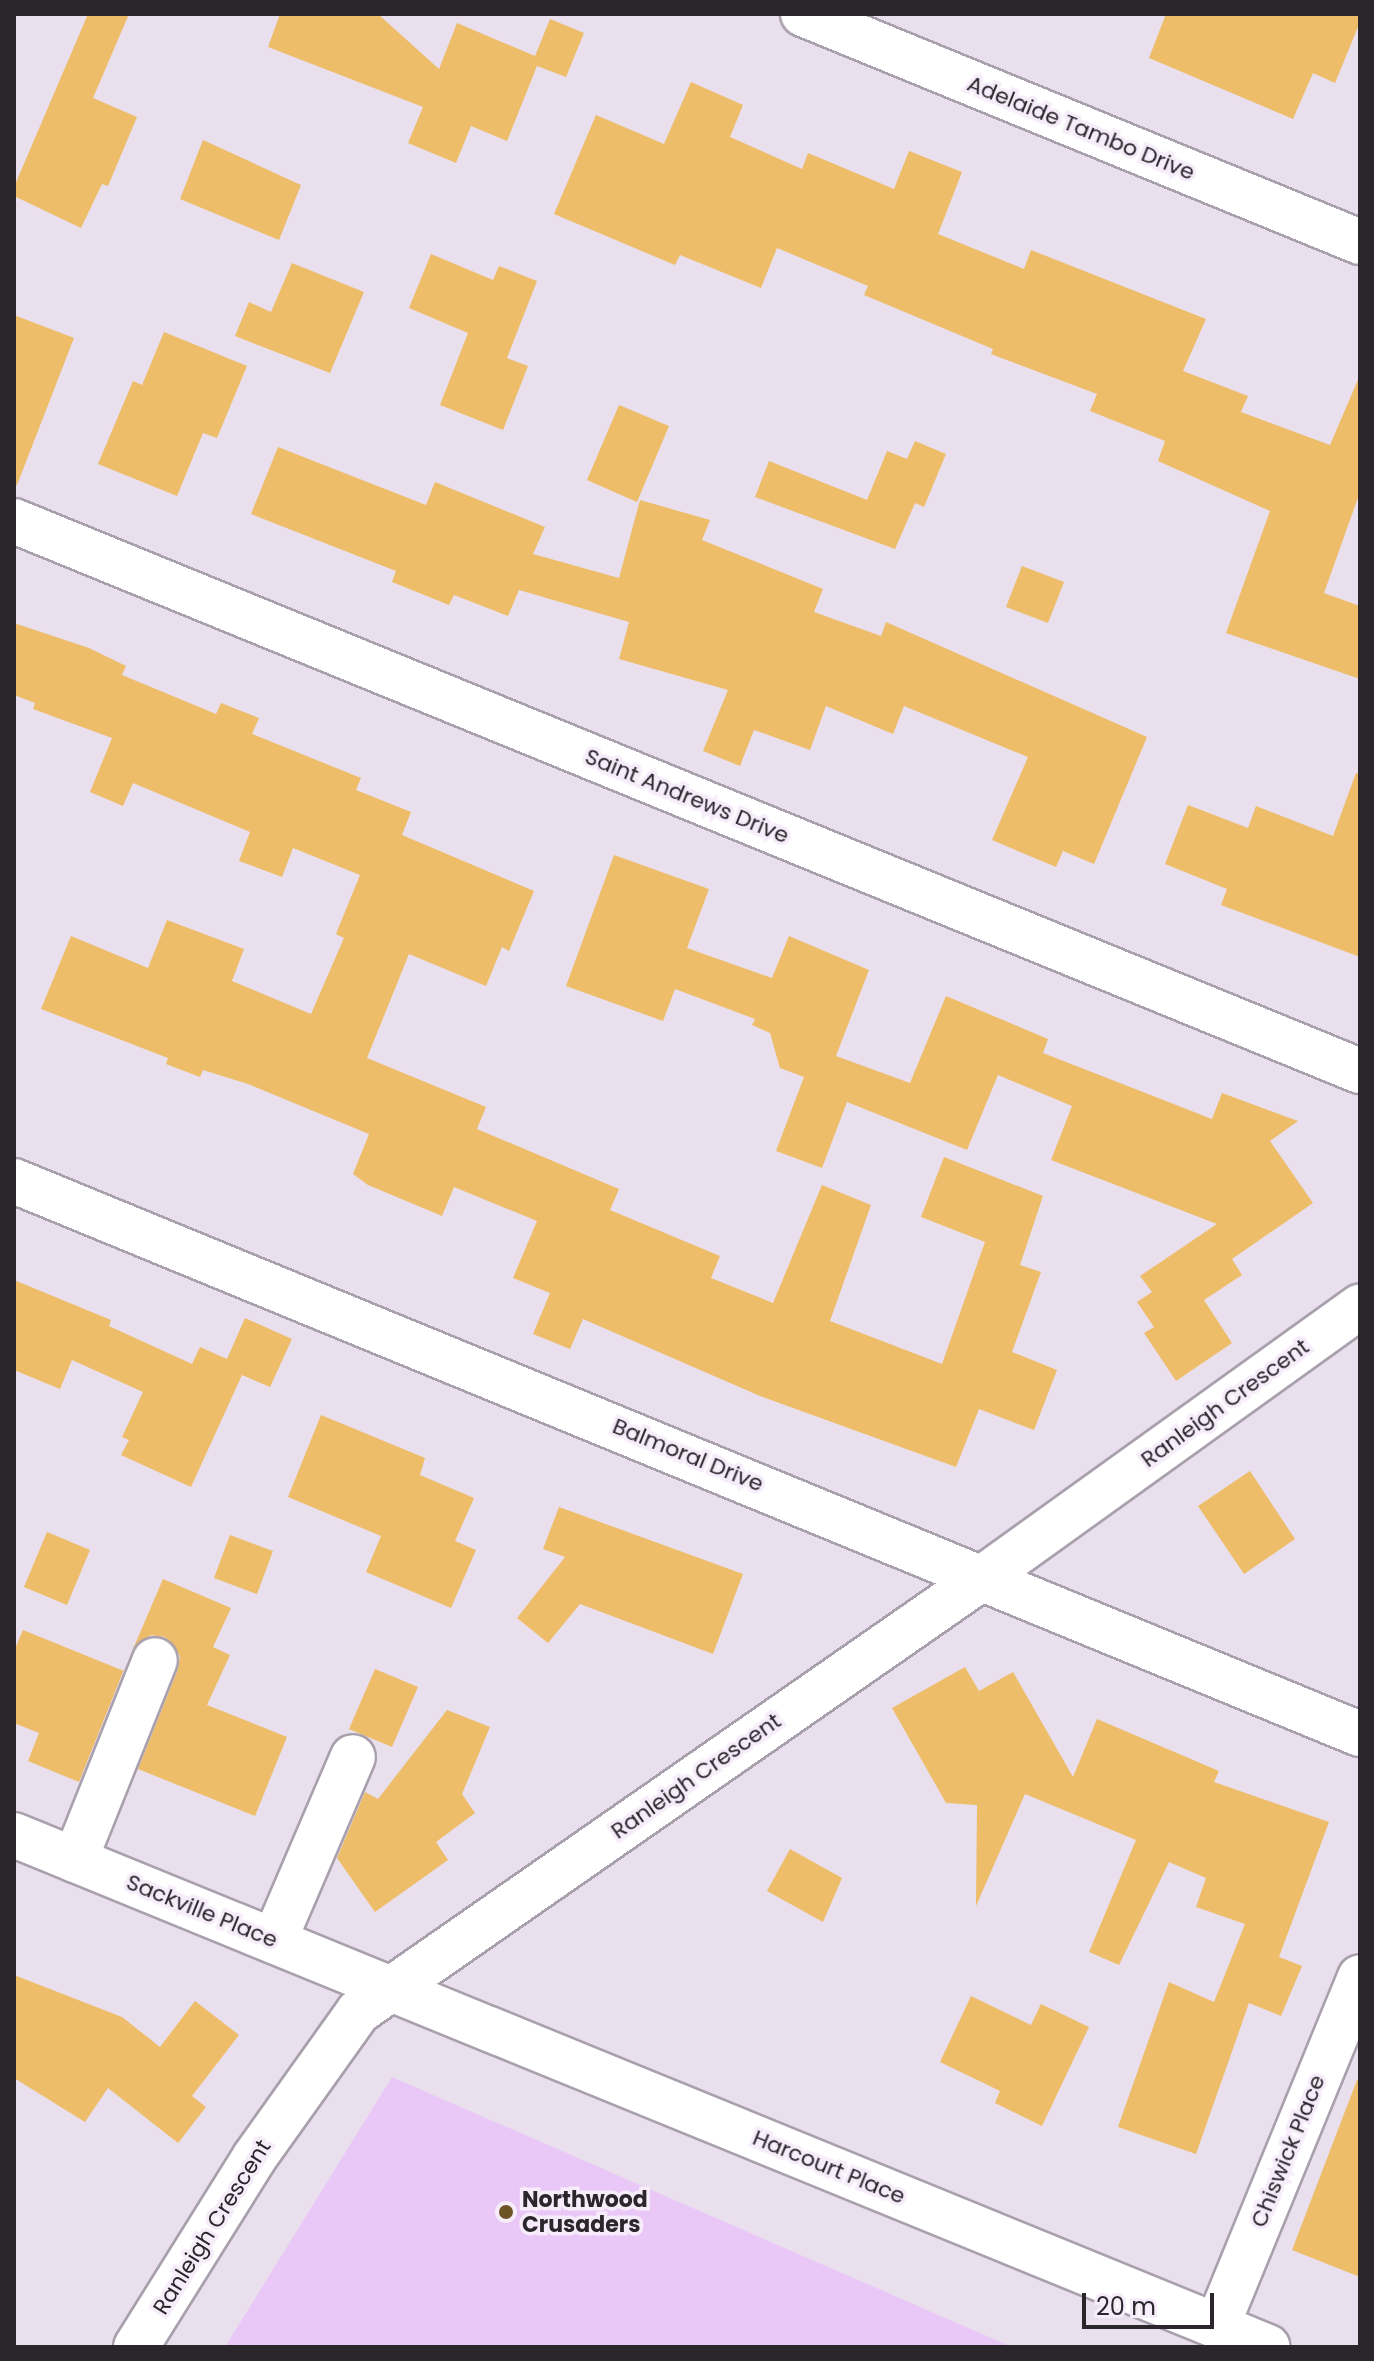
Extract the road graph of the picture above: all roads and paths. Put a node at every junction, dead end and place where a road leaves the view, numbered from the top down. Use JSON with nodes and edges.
{"nodes":[{"id":1,"x":803,"y":14,"type":"edge"},
{"id":2,"x":1360,"y":242,"type":"edge"},
{"id":3,"x":14,"y":521,"type":"edge"},
{"id":4,"x":1360,"y":1071,"type":"edge"},
{"id":5,"x":14,"y":1181,"type":"edge"},
{"id":6,"x":1360,"y":1307,"type":"edge"},
{"id":7,"x":985,"y":1576,"type":"junction"},
{"id":8,"x":155,"y":1660,"type":"dead end"},
{"id":9,"x":1360,"y":1734,"type":"edge"},
{"id":10,"x":353,"y":1757,"type":"dead end"},
{"id":11,"x":14,"y":1835,"type":"edge"},
{"id":12,"x":75,"y":1860,"type":"junction"},
{"id":13,"x":274,"y":1941,"type":"junction"},
{"id":14,"x":1360,"y":1977,"type":"edge"},
{"id":15,"x":390,"y":1988,"type":"junction"},
{"id":16,"x":1217,"y":2326,"type":"junction"},
{"id":17,"x":136,"y":2347,"type":"edge"},
{"id":18,"x":1268,"y":2347,"type":"edge"}],
"edges":[{"from":1,"to":2,"type":"street","name":"Adelaide Tambo Drive"},
{"from":3,"to":4,"type":"street","name":"Saint Andrews Drive"},
{"from":5,"to":7,"type":"street","name":"Balmoral Drive"},
{"from":6,"to":7,"type":"street","name":"Ranleigh Crescent"},
{"from":7,"to":9,"type":"street","name":"Balmoral Drive"},
{"from":7,"to":15,"type":"street","name":"Ranleigh Crescent"},
{"from":8,"to":12,"type":"street"},
{"from":10,"to":13,"type":"street"},
{"from":11,"to":12,"type":"street","name":"Sackville Place"},
{"from":12,"to":13,"type":"street","name":"Sackville Place"},
{"from":13,"to":15,"type":"street","name":"Sackville Place"},
{"from":14,"to":16,"type":"street","name":"Chiswick Place"},
{"from":15,"to":16,"type":"street","name":"Harcourt Place"},
{"from":15,"to":17,"type":"street","name":"Ranleigh Crescent"},
{"from":16,"to":18,"type":"street","name":"Harcourt Place"}]}
